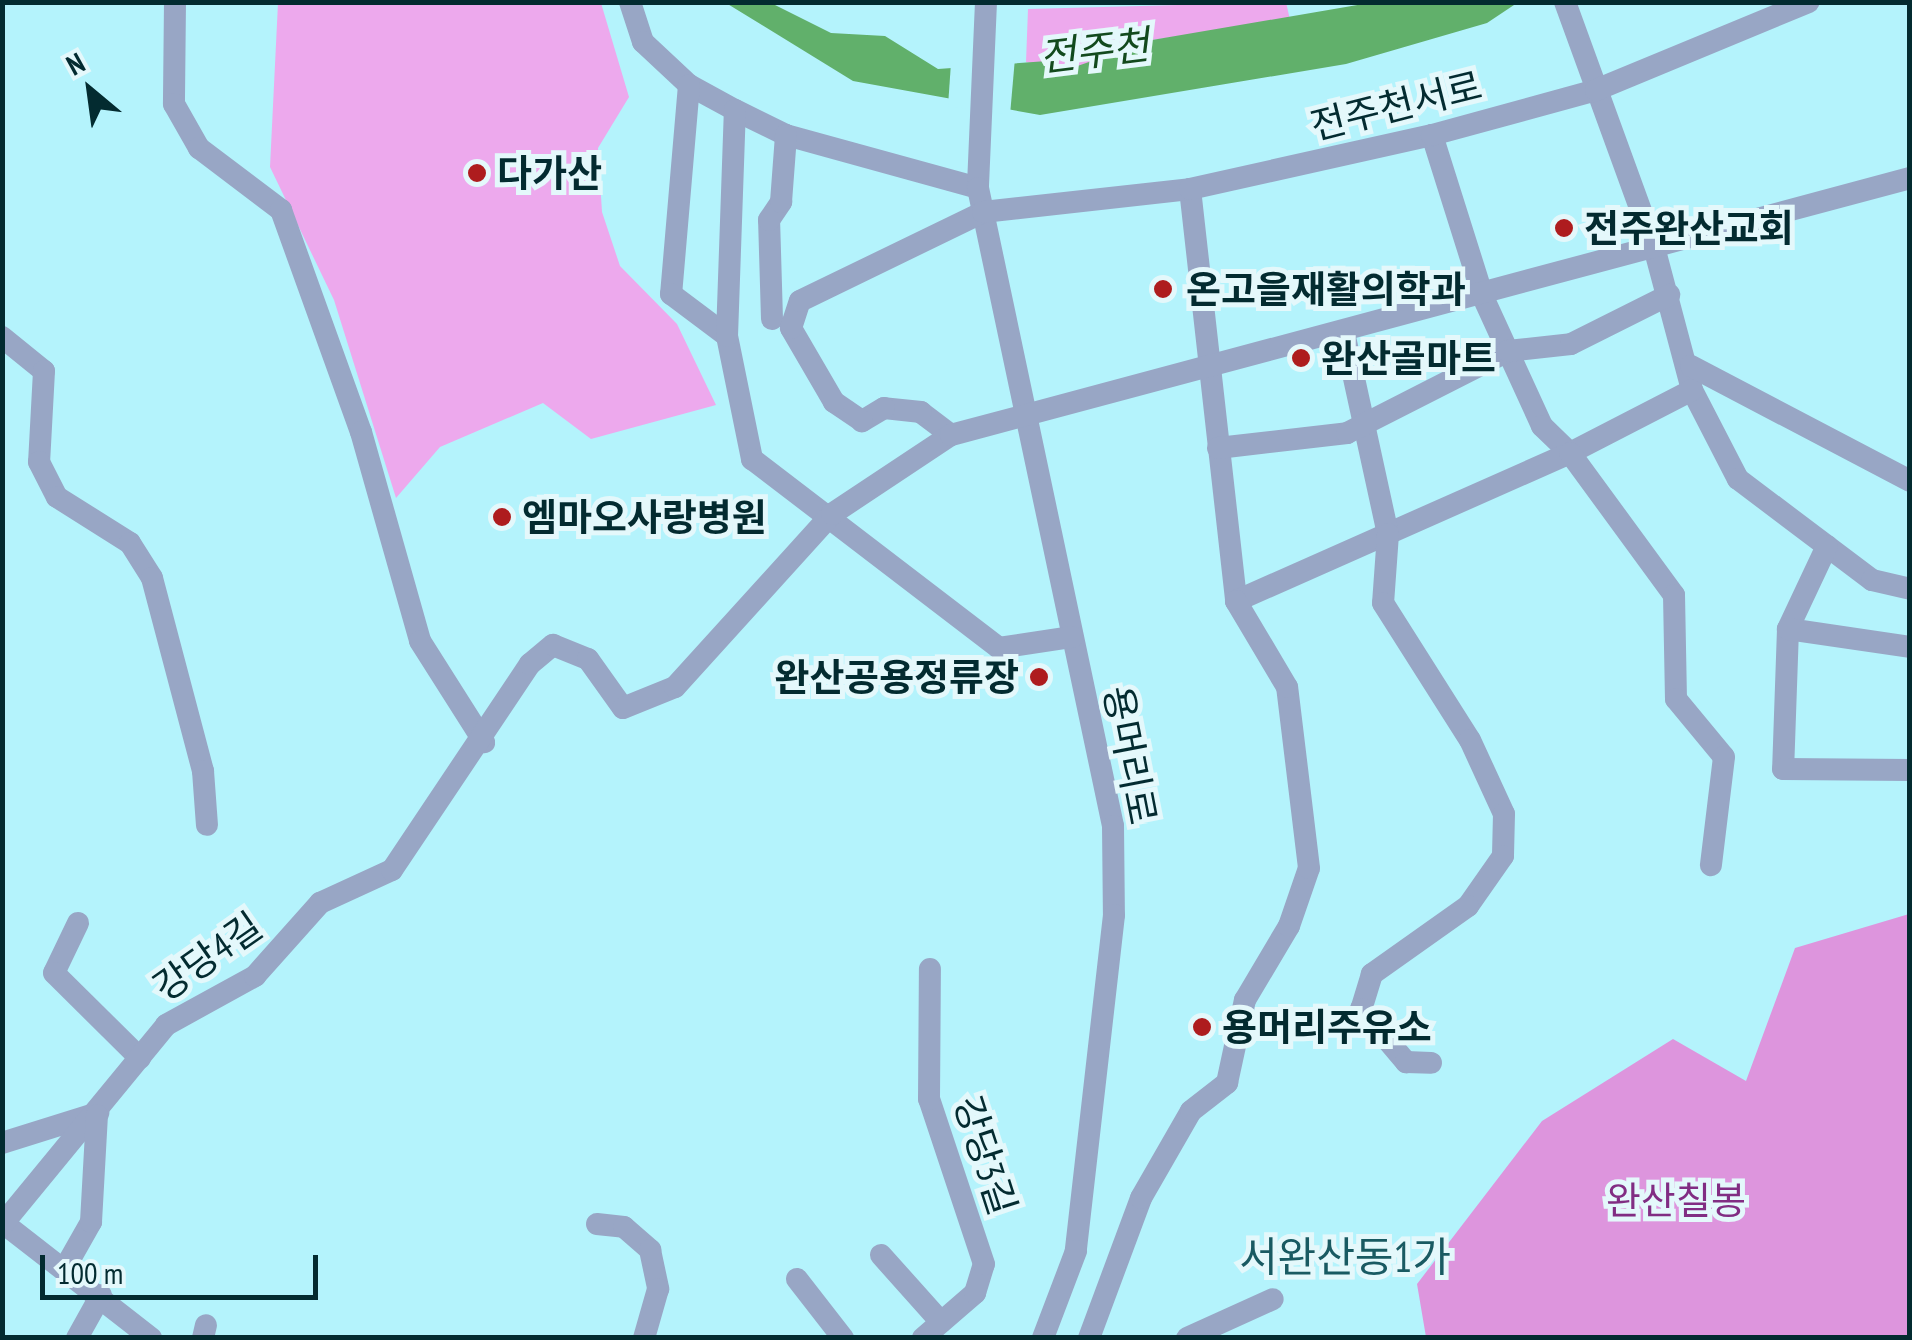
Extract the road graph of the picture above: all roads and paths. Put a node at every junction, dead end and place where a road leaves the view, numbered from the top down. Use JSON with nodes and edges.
{"nodes":[{"id":1,"x":176,"y":2,"type":"edge"},
{"id":2,"x":630,"y":2,"type":"edge"},
{"id":3,"x":986,"y":2,"type":"edge"},
{"id":4,"x":1566,"y":2,"type":"edge"},
{"id":5,"x":1808,"y":2,"type":"edge"},
{"id":6,"x":688,"y":85,"type":"junction"},
{"id":7,"x":1596,"y":90,"type":"junction"},
{"id":8,"x":735,"y":110,"type":"junction"},
{"id":9,"x":786,"y":135,"type":"junction"},
{"id":10,"x":1432,"y":135,"type":"junction"},
{"id":11,"x":1910,"y":178,"type":"edge"},
{"id":12,"x":1190,"y":189,"type":"junction"},
{"id":13,"x":980,"y":200,"type":"junction"},
{"id":14,"x":1654,"y":247,"type":"junction"},
{"id":15,"x":1669,"y":296,"type":"junction"},
{"id":16,"x":1483,"y":297,"type":"junction"},
{"id":17,"x":772,"y":319,"type":"dead end"},
{"id":18,"x":727,"y":336,"type":"junction"},
{"id":19,"x":1345,"y":336,"type":"junction"},
{"id":20,"x":2,"y":338,"type":"edge"},
{"id":21,"x":1508,"y":351,"type":"junction"},
{"id":22,"x":1208,"y":370,"type":"junction"},
{"id":23,"x":1692,"y":378,"type":"junction"},
{"id":24,"x":1025,"y":416,"type":"junction"},
{"id":25,"x":1364,"y":424,"type":"junction"},
{"id":26,"x":951,"y":435,"type":"junction"},
{"id":27,"x":1218,"y":448,"type":"junction"},
{"id":28,"x":1570,"y":454,"type":"junction"},
{"id":29,"x":1910,"y":480,"type":"edge"},
{"id":30,"x":824,"y":522,"type":"junction"},
{"id":31,"x":1388,"y":534,"type":"junction"},
{"id":32,"x":1826,"y":546,"type":"junction"},
{"id":33,"x":1910,"y":589,"type":"edge"},
{"id":34,"x":1236,"y":601,"type":"junction"},
{"id":35,"x":1788,"y":629,"type":"junction"},
{"id":36,"x":1072,"y":636,"type":"junction"},
{"id":37,"x":1910,"y":647,"type":"edge"},
{"id":38,"x":484,"y":742,"type":"junction"},
{"id":39,"x":1910,"y":770,"type":"edge"},
{"id":40,"x":208,"y":826,"type":"dead end"},
{"id":41,"x":1711,"y":864,"type":"dead end"},
{"id":42,"x":78,"y":923,"type":"dead end"},
{"id":43,"x":930,"y":968,"type":"dead end"},
{"id":44,"x":140,"y":1058,"type":"junction"},
{"id":45,"x":1431,"y":1063,"type":"dead end"},
{"id":46,"x":98,"y":1113,"type":"junction"},
{"id":47,"x":2,"y":1142,"type":"edge"},
{"id":48,"x":3,"y":1224,"type":"edge"},
{"id":49,"x":597,"y":1224,"type":"dead end"},
{"id":50,"x":881,"y":1255,"type":"dead end"},
{"id":51,"x":65,"y":1268,"type":"junction"},
{"id":52,"x":797,"y":1280,"type":"dead end"},
{"id":53,"x":103,"y":1297,"type":"junction"},
{"id":54,"x":1272,"y":1299,"type":"dead end"},
{"id":55,"x":941,"y":1322,"type":"junction"},
{"id":56,"x":77,"y":1338,"type":"edge"},
{"id":57,"x":122,"y":1338,"type":"edge"},
{"id":58,"x":151,"y":1338,"type":"edge"},
{"id":59,"x":644,"y":1338,"type":"edge"},
{"id":60,"x":843,"y":1338,"type":"edge"},
{"id":61,"x":923,"y":1338,"type":"edge"},
{"id":62,"x":1044,"y":1338,"type":"edge"},
{"id":63,"x":1090,"y":1338,"type":"edge"},
{"id":64,"x":1187,"y":1338,"type":"edge"}],
"edges":[{"from":1,"to":38,"type":"street"},
{"from":2,"to":6,"type":"street","name":"전주천서로"},
{"from":3,"to":13,"type":"street","name":"용머리로"},
{"from":4,"to":7,"type":"street"},
{"from":5,"to":7,"type":"street","name":"전주천서로"},
{"from":6,"to":8,"type":"street","name":"전주천서로"},
{"from":6,"to":18,"type":"street"},
{"from":7,"to":10,"type":"street","name":"전주천서로"},
{"from":7,"to":14,"type":"street"},
{"from":8,"to":9,"type":"street","name":"전주천서로"},
{"from":8,"to":18,"type":"street"},
{"from":9,"to":13,"type":"street","name":"전주천서로"},
{"from":9,"to":17,"type":"street"},
{"from":10,"to":12,"type":"street","name":"전주천서로"},
{"from":10,"to":16,"type":"street"},
{"from":11,"to":14,"type":"street"},
{"from":12,"to":13,"type":"street","name":"전주천서로"},
{"from":12,"to":22,"type":"street"},
{"from":13,"to":24,"type":"street","name":"용머리로"},
{"from":13,"to":26,"type":"street"},
{"from":14,"to":15,"type":"street"},
{"from":14,"to":16,"type":"street"},
{"from":15,"to":21,"type":"street"},
{"from":15,"to":23,"type":"street"},
{"from":16,"to":19,"type":"street"},
{"from":16,"to":21,"type":"street"},
{"from":18,"to":30,"type":"street"},
{"from":19,"to":22,"type":"street"},
{"from":19,"to":25,"type":"street"},
{"from":20,"to":40,"type":"street"},
{"from":21,"to":25,"type":"street"},
{"from":21,"to":28,"type":"street"},
{"from":22,"to":24,"type":"street"},
{"from":22,"to":27,"type":"street"},
{"from":23,"to":28,"type":"street"},
{"from":23,"to":29,"type":"street"},
{"from":23,"to":32,"type":"street"},
{"from":24,"to":26,"type":"street"},
{"from":24,"to":36,"type":"street","name":"용머리로"},
{"from":25,"to":27,"type":"street"},
{"from":25,"to":31,"type":"street"},
{"from":26,"to":30,"type":"street"},
{"from":27,"to":34,"type":"street"},
{"from":28,"to":31,"type":"street"},
{"from":28,"to":41,"type":"street"},
{"from":30,"to":36,"type":"street"},
{"from":30,"to":38,"type":"street"},
{"from":31,"to":34,"type":"street"},
{"from":31,"to":45,"type":"street"},
{"from":32,"to":33,"type":"street"},
{"from":32,"to":35,"type":"street"},
{"from":34,"to":63,"type":"street"},
{"from":35,"to":37,"type":"street"},
{"from":35,"to":39,"type":"street"},
{"from":36,"to":62,"type":"street","name":"용머리로"},
{"from":38,"to":44,"type":"street","name":"강당4길"},
{"from":42,"to":44,"type":"street"},
{"from":43,"to":55,"type":"street","name":"강당3길"},
{"from":44,"to":46,"type":"street","name":"강당4길"},
{"from":46,"to":47,"type":"street"},
{"from":46,"to":48,"type":"street","name":"강당4길"},
{"from":46,"to":51,"type":"street"},
{"from":48,"to":51,"type":"street"},
{"from":49,"to":59,"type":"street"},
{"from":50,"to":55,"type":"street"},
{"from":51,"to":53,"type":"street"},
{"from":52,"to":60,"type":"street"},
{"from":53,"to":56,"type":"street"},
{"from":53,"to":57,"type":"street"},
{"from":53,"to":58,"type":"street"},
{"from":54,"to":64,"type":"street"},
{"from":55,"to":61,"type":"street","name":"강당3길"}]}
